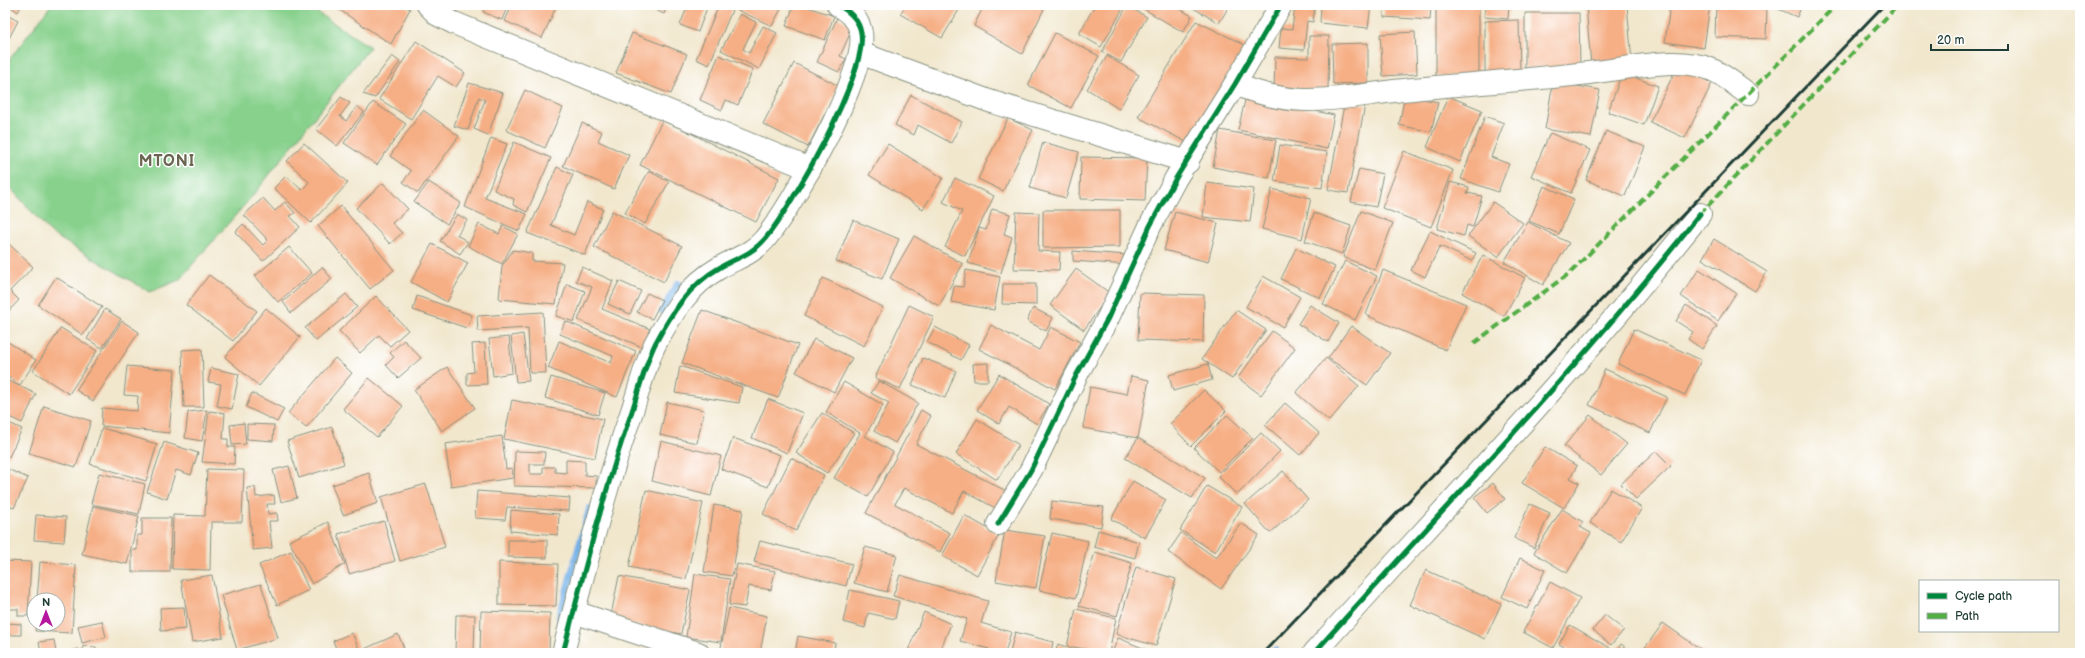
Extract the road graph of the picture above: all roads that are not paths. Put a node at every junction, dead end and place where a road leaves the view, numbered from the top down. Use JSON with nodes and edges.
{"nodes":[{"id":1,"x":428,"y":5,"type":"edge"},
{"id":2,"x":838,"y":5,"type":"edge"},
{"id":3,"x":1281,"y":5,"type":"edge"},
{"id":4,"x":860,"y":54,"type":"junction"},
{"id":5,"x":1235,"y":84,"type":"junction"},
{"id":6,"x":1748,"y":94,"type":"dead end"},
{"id":7,"x":1188,"y":162,"type":"junction"},
{"id":8,"x":810,"y":169,"type":"junction"},
{"id":9,"x":1700,"y":214,"type":"dead end"},
{"id":10,"x":998,"y":524,"type":"dead end"},
{"id":11,"x":574,"y":612,"type":"junction"},
{"id":12,"x":563,"y":653,"type":"edge"},
{"id":13,"x":698,"y":653,"type":"edge"},
{"id":14,"x":1314,"y":653,"type":"edge"}],
"edges":[{"from":1,"to":8,"type":"street"},
{"from":2,"to":4,"type":"street"},
{"from":3,"to":5,"type":"street"},
{"from":4,"to":7,"type":"street"},
{"from":4,"to":8,"type":"street"},
{"from":5,"to":6,"type":"street"},
{"from":5,"to":7,"type":"street"},
{"from":7,"to":10,"type":"street"},
{"from":8,"to":11,"type":"street"},
{"from":9,"to":14,"type":"street"},
{"from":11,"to":12,"type":"street"},
{"from":11,"to":13,"type":"street"}]}
